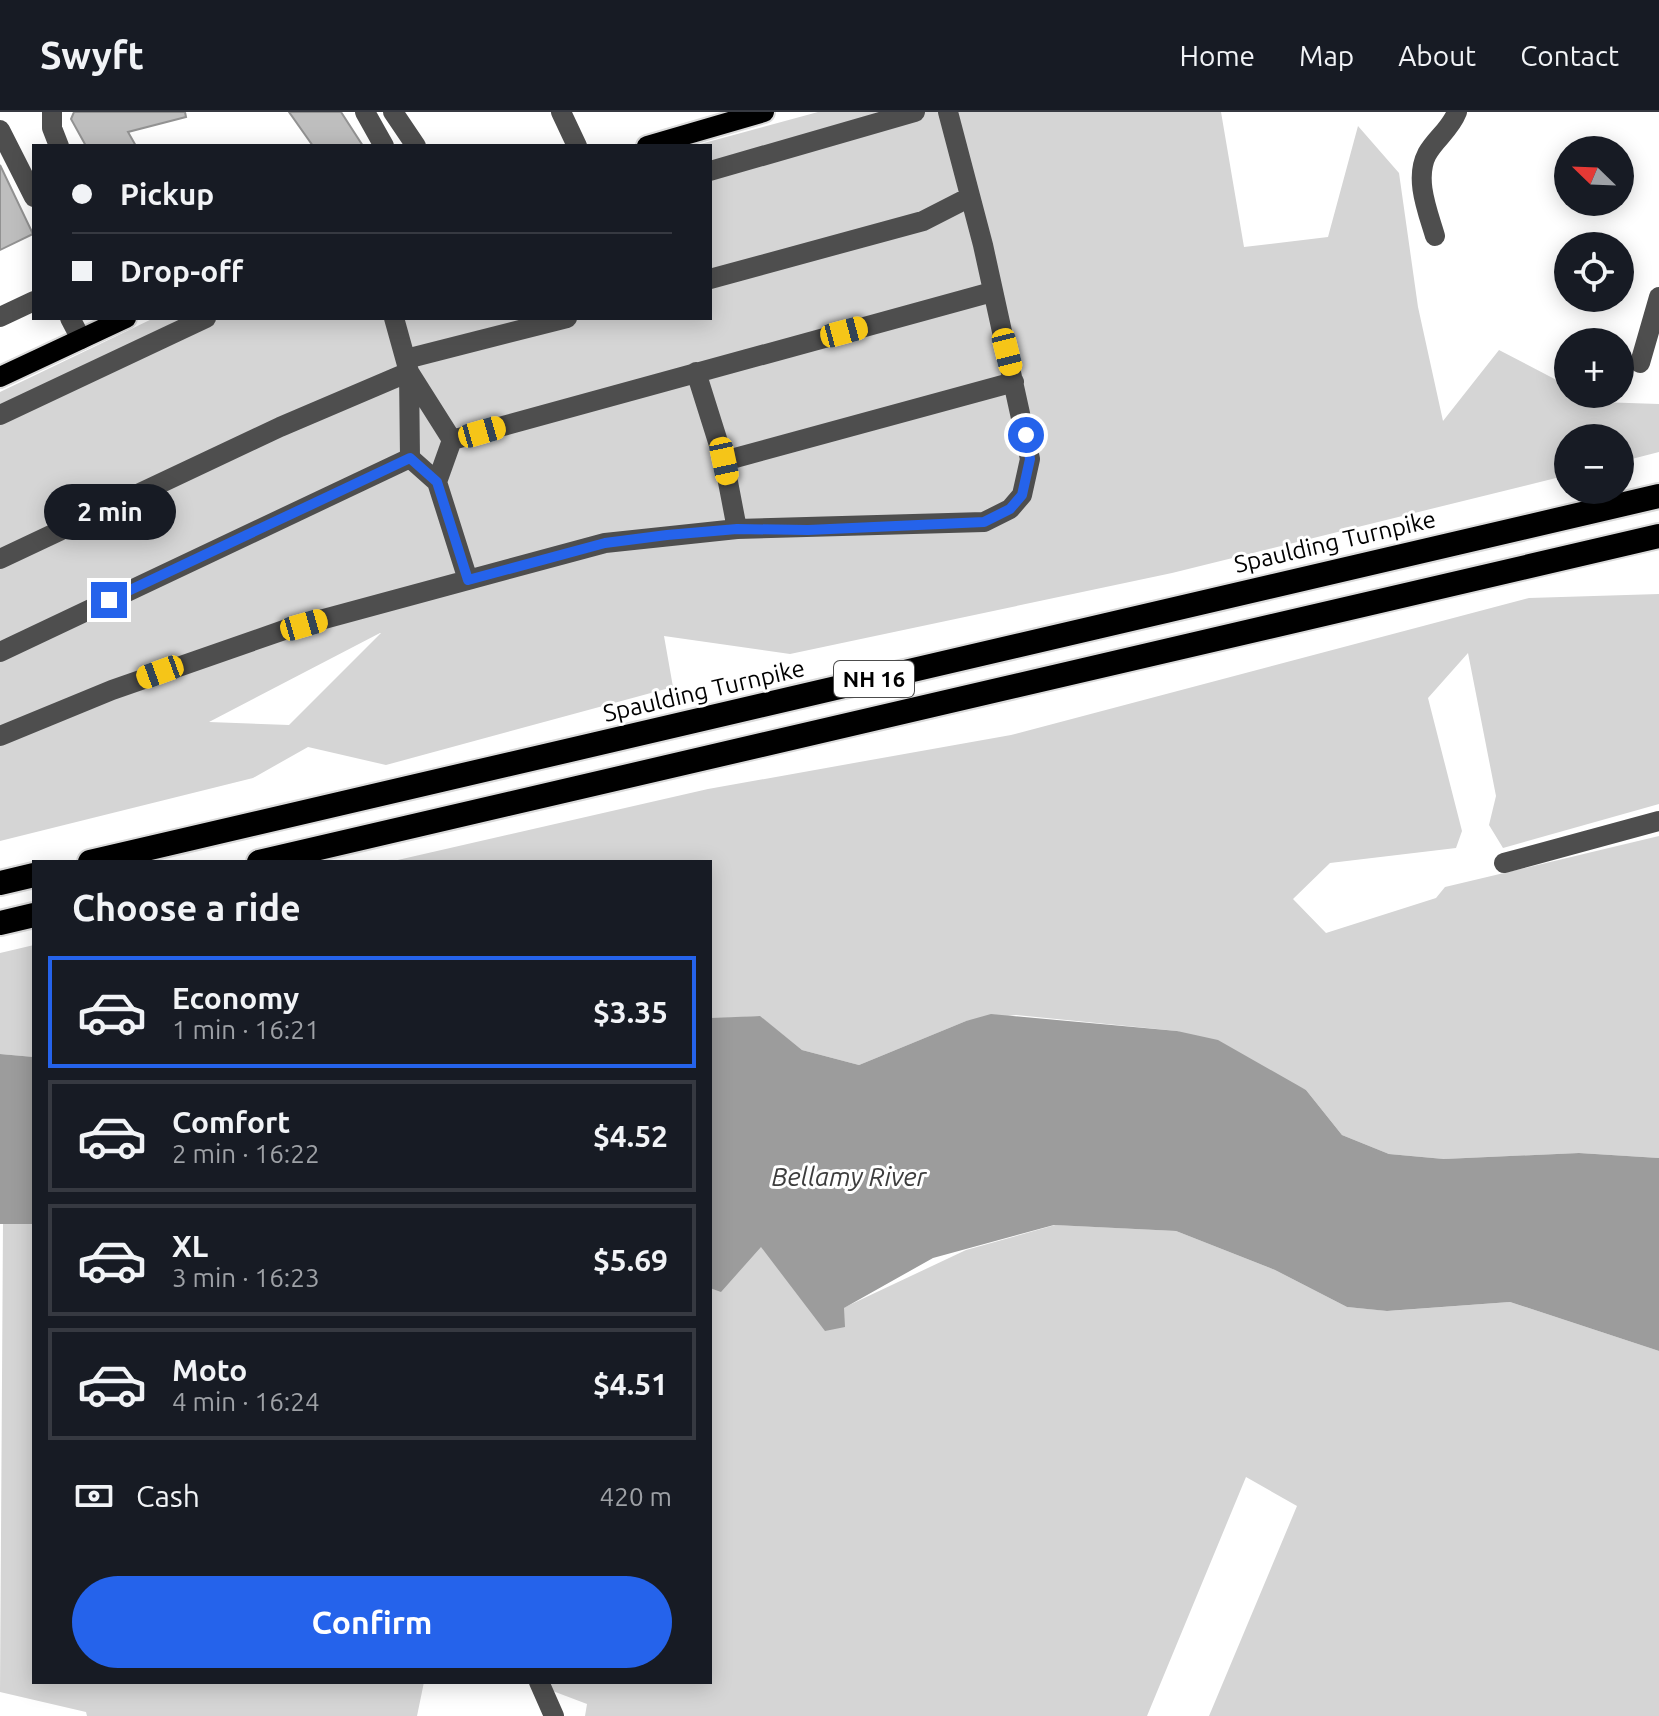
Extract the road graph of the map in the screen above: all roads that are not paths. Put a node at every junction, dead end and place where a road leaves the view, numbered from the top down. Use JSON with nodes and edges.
{"nodes":[{"id":1,"x":52,"y":112,"type":"edge"},
{"id":2,"x":365,"y":112,"type":"edge"},
{"id":3,"x":393,"y":112,"type":"edge"},
{"id":4,"x":561,"y":112,"type":"edge"},
{"id":5,"x":915,"y":112,"type":"edge"},
{"id":6,"x":948,"y":112,"type":"edge"},
{"id":7,"x":1457,"y":112,"type":"edge"},
{"id":8,"x":758,"y":113,"type":"edge"},
{"id":9,"x":0,"y":130,"type":"edge"},
{"id":10,"x":58,"y":144,"type":"edge"},
{"id":11,"x":383,"y":144,"type":"edge"},
{"id":12,"x":415,"y":144,"type":"edge"},
{"id":13,"x":576,"y":144,"type":"edge"},
{"id":14,"x":654,"y":144,"type":"edge"},
{"id":15,"x":712,"y":170,"type":"edge"},
{"id":16,"x":32,"y":193,"type":"edge"},
{"id":17,"x":970,"y":197,"type":"junction"},
{"id":18,"x":1435,"y":236,"type":"dead end"},
{"id":19,"x":712,"y":278,"type":"edge"},
{"id":20,"x":992,"y":292,"type":"junction"},
{"id":21,"x":1659,"y":297,"type":"edge"},
{"id":22,"x":32,"y":302,"type":"edge"},
{"id":23,"x":0,"y":317,"type":"edge"},
{"id":24,"x":71,"y":320,"type":"edge"},
{"id":25,"x":122,"y":320,"type":"edge"},
{"id":26,"x":202,"y":320,"type":"edge"},
{"id":27,"x":395,"y":320,"type":"edge"},
{"id":28,"x":560,"y":320,"type":"edge"},
{"id":29,"x":81,"y":339,"type":"junction"},
{"id":30,"x":1640,"y":363,"type":"dead end"},
{"id":31,"x":407,"y":365,"type":"junction"},
{"id":32,"x":696,"y":372,"type":"junction"},
{"id":33,"x":0,"y":377,"type":"edge"},
{"id":34,"x":1014,"y":382,"type":"junction"},
{"id":35,"x":0,"y":415,"type":"edge"},
{"id":36,"x":452,"y":440,"type":"junction"},
{"id":37,"x":410,"y":458,"type":"junction"},
{"id":38,"x":724,"y":461,"type":"junction"},
{"id":39,"x":437,"y":482,"type":"junction"},
{"id":40,"x":1659,"y":496,"type":"edge"},
{"id":41,"x":737,"y":529,"type":"junction"},
{"id":42,"x":1659,"y":536,"type":"edge"},
{"id":43,"x":0,"y":559,"type":"edge"},
{"id":44,"x":468,"y":580,"type":"junction"},
{"id":45,"x":0,"y":652,"type":"edge"},
{"id":46,"x":0,"y":736,"type":"edge"},
{"id":47,"x":1659,"y":821,"type":"edge"},
{"id":48,"x":99,"y":860,"type":"edge"},
{"id":49,"x":268,"y":860,"type":"edge"},
{"id":50,"x":1504,"y":863,"type":"dead end"},
{"id":51,"x":32,"y":875,"type":"edge"},
{"id":52,"x":0,"y":883,"type":"edge"},
{"id":53,"x":32,"y":915,"type":"edge"},
{"id":54,"x":0,"y":923,"type":"edge"},
{"id":55,"x":540,"y":1684,"type":"edge"},
{"id":56,"x":554,"y":1716,"type":"edge"}],
"edges":[{"from":1,"to":10,"type":"street"},
{"from":2,"to":11,"type":"street"},
{"from":3,"to":12,"type":"street"},
{"from":4,"to":13,"type":"street"},
{"from":5,"to":15,"type":"street"},
{"from":6,"to":17,"type":"street"},
{"from":7,"to":18,"type":"street"},
{"from":8,"to":14,"type":"main road"},
{"from":9,"to":16,"type":"street"},
{"from":17,"to":19,"type":"street"},
{"from":17,"to":20,"type":"street"},
{"from":20,"to":32,"type":"street"},
{"from":20,"to":34,"type":"street"},
{"from":21,"to":30,"type":"street"},
{"from":22,"to":23,"type":"street"},
{"from":24,"to":29,"type":"street"},
{"from":25,"to":29,"type":"main road"},
{"from":26,"to":35,"type":"street"},
{"from":27,"to":31,"type":"street"},
{"from":28,"to":31,"type":"street"},
{"from":29,"to":33,"type":"main road"},
{"from":31,"to":36,"type":"street"},
{"from":31,"to":37,"type":"street"},
{"from":31,"to":43,"type":"street"},
{"from":32,"to":36,"type":"street"},
{"from":32,"to":38,"type":"street"},
{"from":34,"to":38,"type":"street"},
{"from":34,"to":41,"type":"street"},
{"from":36,"to":39,"type":"street"},
{"from":37,"to":39,"type":"street"},
{"from":37,"to":45,"type":"street"},
{"from":38,"to":41,"type":"street"},
{"from":39,"to":44,"type":"street"},
{"from":40,"to":48,"type":"highway","name":"Spaulding Turnpike","number":"NH 16"},
{"from":41,"to":44,"type":"street"},
{"from":42,"to":49,"type":"highway","number":"NH 16"},
{"from":44,"to":46,"type":"street"},
{"from":47,"to":50,"type":"street"},
{"from":51,"to":52,"type":"highway"},
{"from":53,"to":54,"type":"highway"},
{"from":55,"to":56,"type":"street"}]}
